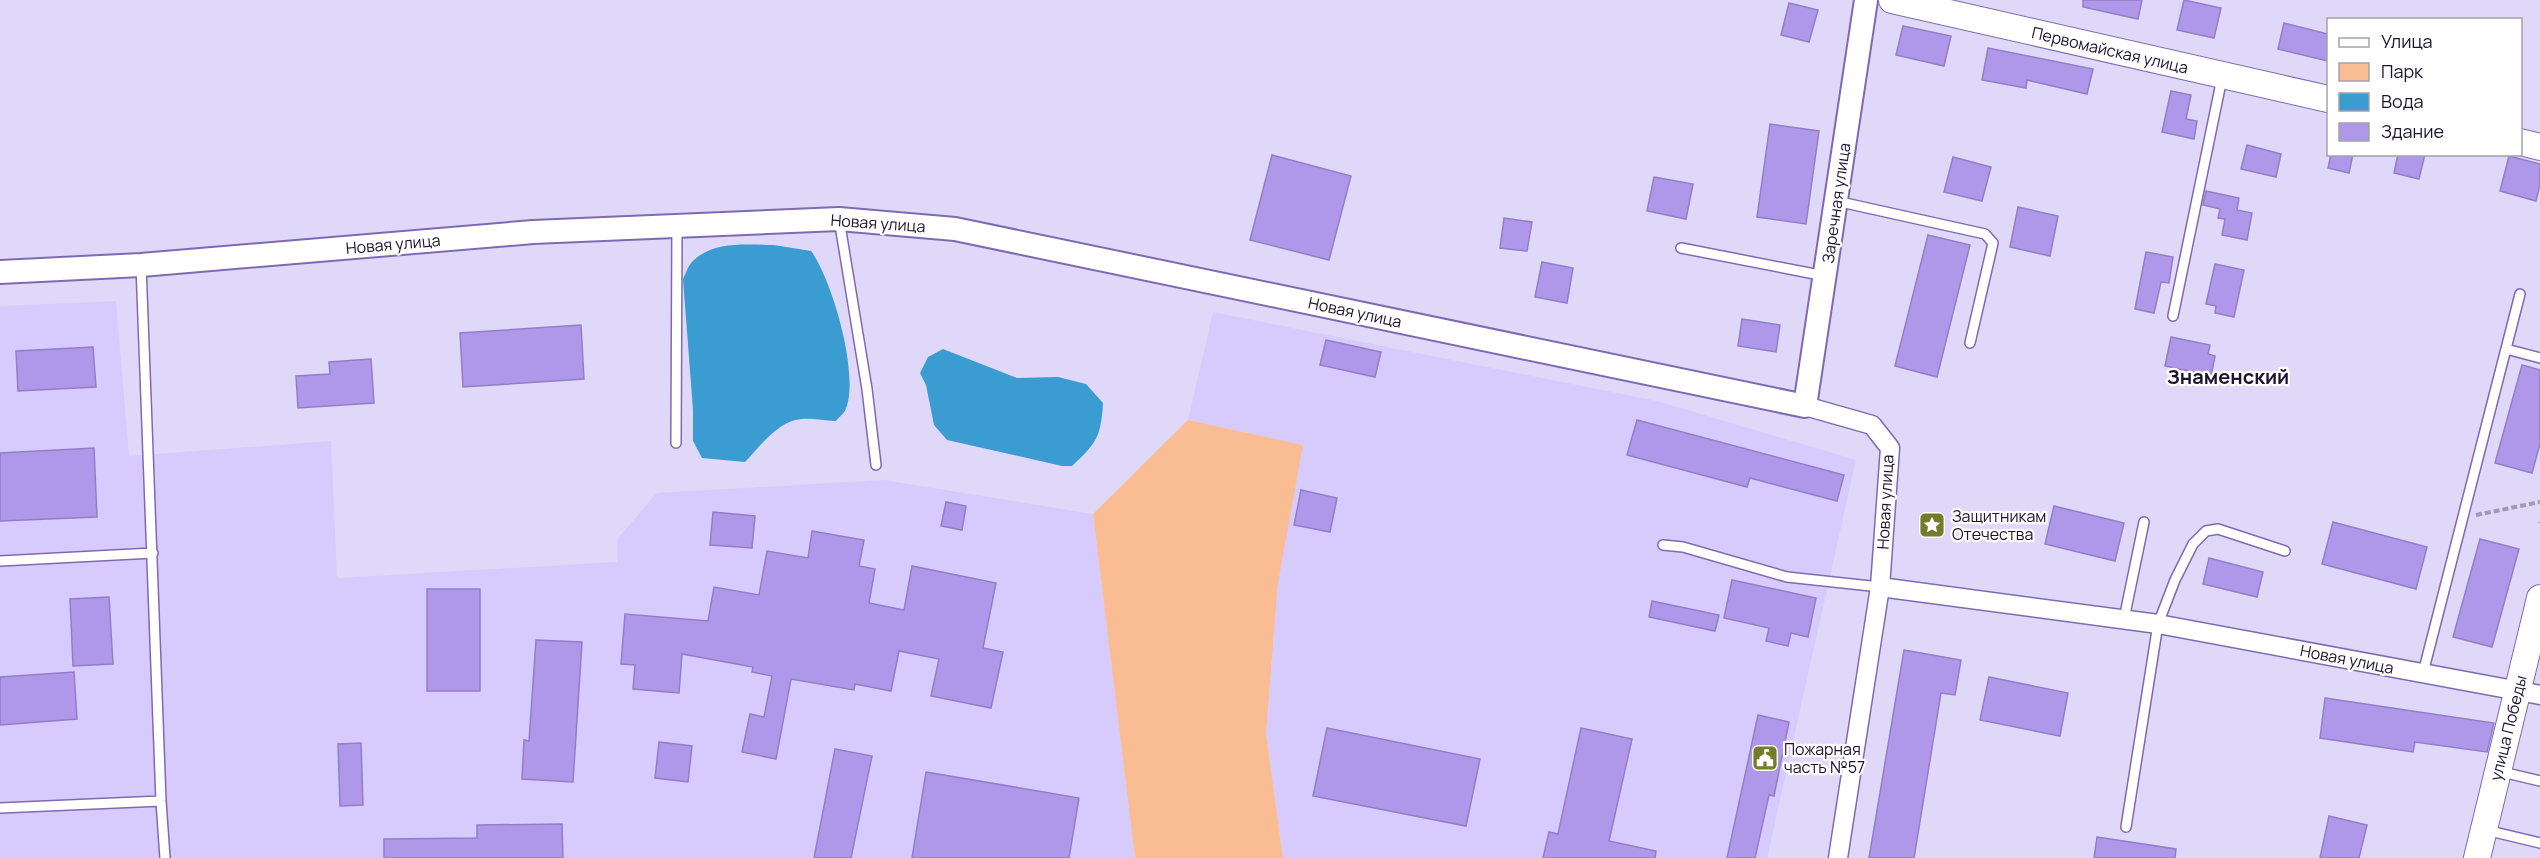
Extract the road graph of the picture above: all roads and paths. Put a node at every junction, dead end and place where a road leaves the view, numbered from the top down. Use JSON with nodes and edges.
{"nodes":[{"id":1,"x":1866,"y":0,"type":"edge"},
{"id":2,"x":1892,"y":0,"type":"edge"},
{"id":3,"x":2223,"y":76,"type":"junction"},
{"id":4,"x":2327,"y":99,"type":"edge"},
{"id":5,"x":2522,"y":142,"type":"edge"},
{"id":6,"x":2540,"y":147,"type":"edge"},
{"id":7,"x":1836,"y":201,"type":"junction"},
{"id":8,"x":839,"y":219,"type":"junction"},
{"id":9,"x":677,"y":226,"type":"junction"},
{"id":10,"x":1681,"y":248,"type":"dead end"},
{"id":11,"x":141,"y":265,"type":"junction"},
{"id":12,"x":0,"y":272,"type":"edge"},
{"id":13,"x":1825,"y":276,"type":"junction"},
{"id":14,"x":2520,"y":294,"type":"dead end"},
{"id":15,"x":2173,"y":316,"type":"dead end"},
{"id":16,"x":1970,"y":343,"type":"dead end"},
{"id":17,"x":2506,"y":349,"type":"junction"},
{"id":18,"x":2540,"y":358,"type":"edge"},
{"id":19,"x":1805,"y":406,"type":"junction"},
{"id":20,"x":676,"y":443,"type":"dead end"},
{"id":21,"x":876,"y":465,"type":"dead end"},
{"id":22,"x":2540,"y":502,"type":"edge"},
{"id":23,"x":2463,"y":517,"type":"junction"},
{"id":24,"x":2144,"y":522,"type":"dead end"},
{"id":25,"x":1663,"y":544,"type":"dead end"},
{"id":26,"x":2285,"y":552,"type":"dead end"},
{"id":27,"x":153,"y":553,"type":"junction"},
{"id":28,"x":0,"y":561,"type":"edge"},
{"id":29,"x":1880,"y":586,"type":"junction"},
{"id":30,"x":2540,"y":598,"type":"edge"},
{"id":31,"x":2124,"y":619,"type":"junction"},
{"id":32,"x":2158,"y":624,"type":"junction"},
{"id":33,"x":2423,"y":673,"type":"junction"},
{"id":34,"x":2529,"y":693,"type":"edge"},
{"id":35,"x":2498,"y":771,"type":"junction"},
{"id":36,"x":2540,"y":781,"type":"edge"},
{"id":37,"x":161,"y":801,"type":"junction"},
{"id":38,"x":0,"y":808,"type":"edge"},
{"id":39,"x":2126,"y":827,"type":"dead end"},
{"id":40,"x":2484,"y":829,"type":"junction"},
{"id":41,"x":2540,"y":843,"type":"edge"},
{"id":42,"x":165,"y":858,"type":"edge"},
{"id":43,"x":1838,"y":858,"type":"edge"},
{"id":44,"x":2477,"y":858,"type":"edge"}],
"edges":[{"from":1,"to":7,"type":"street","name":"Заречная улица"},
{"from":2,"to":3,"type":"main road","name":"Первомайская улица"},
{"from":3,"to":4,"type":"main road","name":"Первомайская улица"},
{"from":3,"to":15,"type":"lane"},
{"from":5,"to":6,"type":"main road"},
{"from":7,"to":13,"type":"street","name":"Заречная улица"},
{"from":7,"to":16,"type":"lane"},
{"from":8,"to":9,"type":"street","name":"Новая улица"},
{"from":8,"to":19,"type":"street","name":"Новая улица"},
{"from":8,"to":21,"type":"lane"},
{"from":9,"to":11,"type":"street","name":"Новая улица"},
{"from":9,"to":20,"type":"lane"},
{"from":10,"to":13,"type":"lane"},
{"from":11,"to":12,"type":"street","name":"Новая улица"},
{"from":11,"to":27,"type":"lane"},
{"from":13,"to":19,"type":"street","name":"Заречная улица"},
{"from":14,"to":17,"type":"lane"},
{"from":17,"to":18,"type":"lane"},
{"from":17,"to":23,"type":"lane"},
{"from":19,"to":29,"type":"street","name":"Новая улица"},
{"from":22,"to":23,"type":"path"},
{"from":23,"to":33,"type":"lane"},
{"from":24,"to":31,"type":"lane"},
{"from":25,"to":29,"type":"lane"},
{"from":26,"to":32,"type":"lane"},
{"from":27,"to":28,"type":"lane"},
{"from":27,"to":37,"type":"lane"},
{"from":29,"to":31,"type":"street","name":"Новая улица"},
{"from":29,"to":43,"type":"street"},
{"from":30,"to":34,"type":"main road","name":"улица Победы"},
{"from":31,"to":32,"type":"street","name":"Новая улица"},
{"from":32,"to":33,"type":"street","name":"Новая улица"},
{"from":32,"to":39,"type":"lane"},
{"from":33,"to":34,"type":"street","name":"Новая улица"},
{"from":34,"to":35,"type":"main road","name":"улица Победы"},
{"from":35,"to":36,"type":"lane"},
{"from":35,"to":40,"type":"main road","name":"улица Победы"},
{"from":37,"to":38,"type":"lane"},
{"from":37,"to":42,"type":"lane"},
{"from":40,"to":41,"type":"lane"},
{"from":40,"to":44,"type":"main road","name":"улица Победы"}]}
